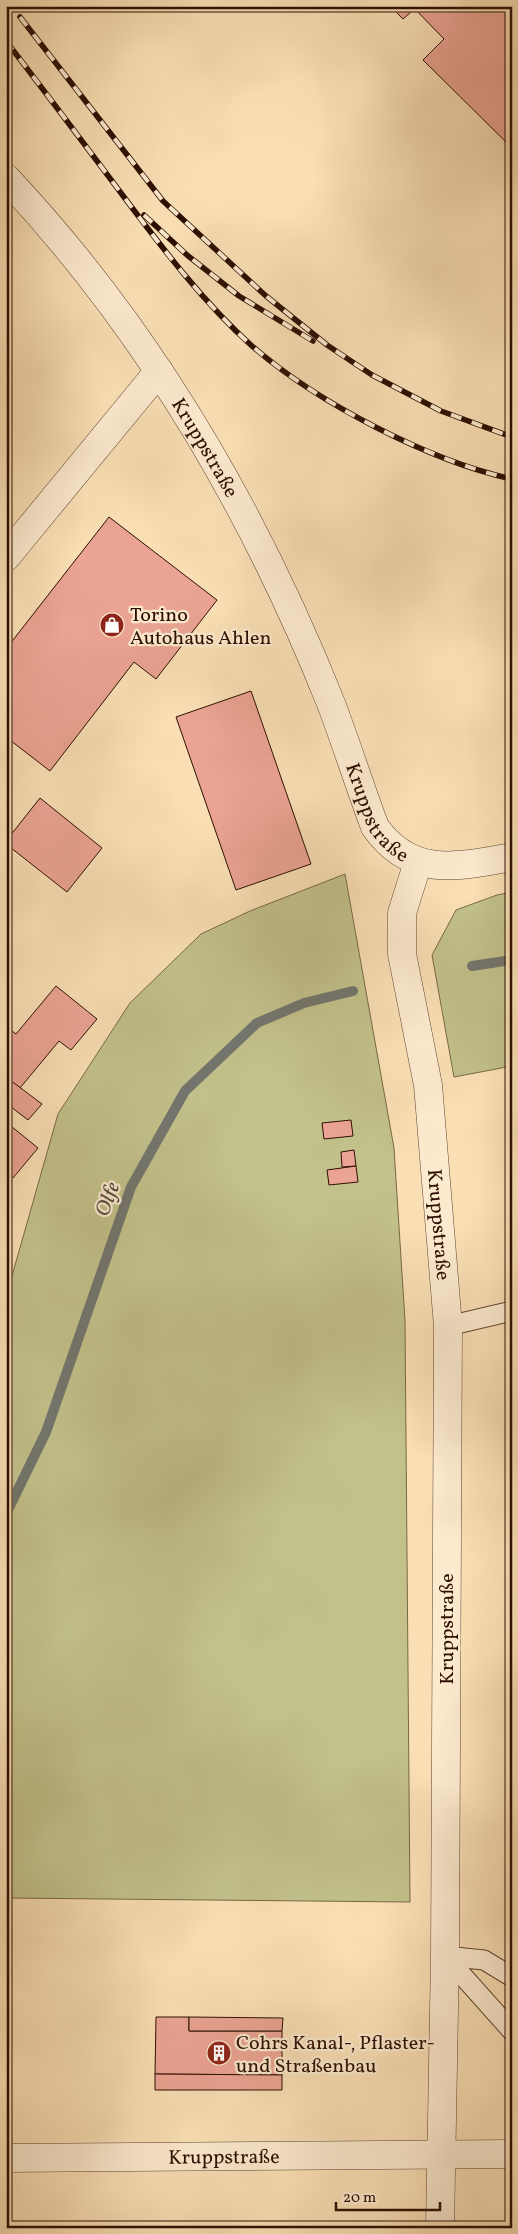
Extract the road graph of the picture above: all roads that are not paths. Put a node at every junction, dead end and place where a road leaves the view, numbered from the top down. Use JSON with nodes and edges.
{"nodes":[{"id":1,"x":6,"y":178,"type":"edge"},
{"id":2,"x":160,"y":371,"type":"junction"},
{"id":3,"x":6,"y":558,"type":"edge"},
{"id":4,"x":512,"y":857,"type":"edge"},
{"id":5,"x":418,"y":862,"type":"junction"},
{"id":6,"x":512,"y":1311,"type":"edge"},
{"id":7,"x":448,"y":1326,"type":"junction"},
{"id":8,"x":445,"y":1956,"type":"junction"},
{"id":9,"x":512,"y":1977,"type":"edge"},
{"id":10,"x":512,"y":2031,"type":"edge"},
{"id":11,"x":442,"y":2154,"type":"junction"},
{"id":12,"x":512,"y":2154,"type":"edge"},
{"id":13,"x":6,"y":2158,"type":"edge"},
{"id":14,"x":440,"y":2228,"type":"edge"}],
"edges":[{"from":1,"to":2,"type":"street","name":"Kruppstraße"},
{"from":2,"to":3,"type":"street","name":"Kruppstraße"},
{"from":2,"to":5,"type":"street","name":"Kruppstraße"},
{"from":4,"to":5,"type":"street"},
{"from":5,"to":7,"type":"street","name":"Kruppstraße"},
{"from":6,"to":7,"type":"lane"},
{"from":7,"to":8,"type":"street","name":"Kruppstraße"},
{"from":8,"to":9,"type":"lane"},
{"from":8,"to":10,"type":"lane"},
{"from":8,"to":11,"type":"street","name":"Kruppstraße"},
{"from":11,"to":12,"type":"street"},
{"from":11,"to":13,"type":"street","name":"Kruppstraße"},
{"from":11,"to":14,"type":"street","name":"Kruppstraße"}]}
